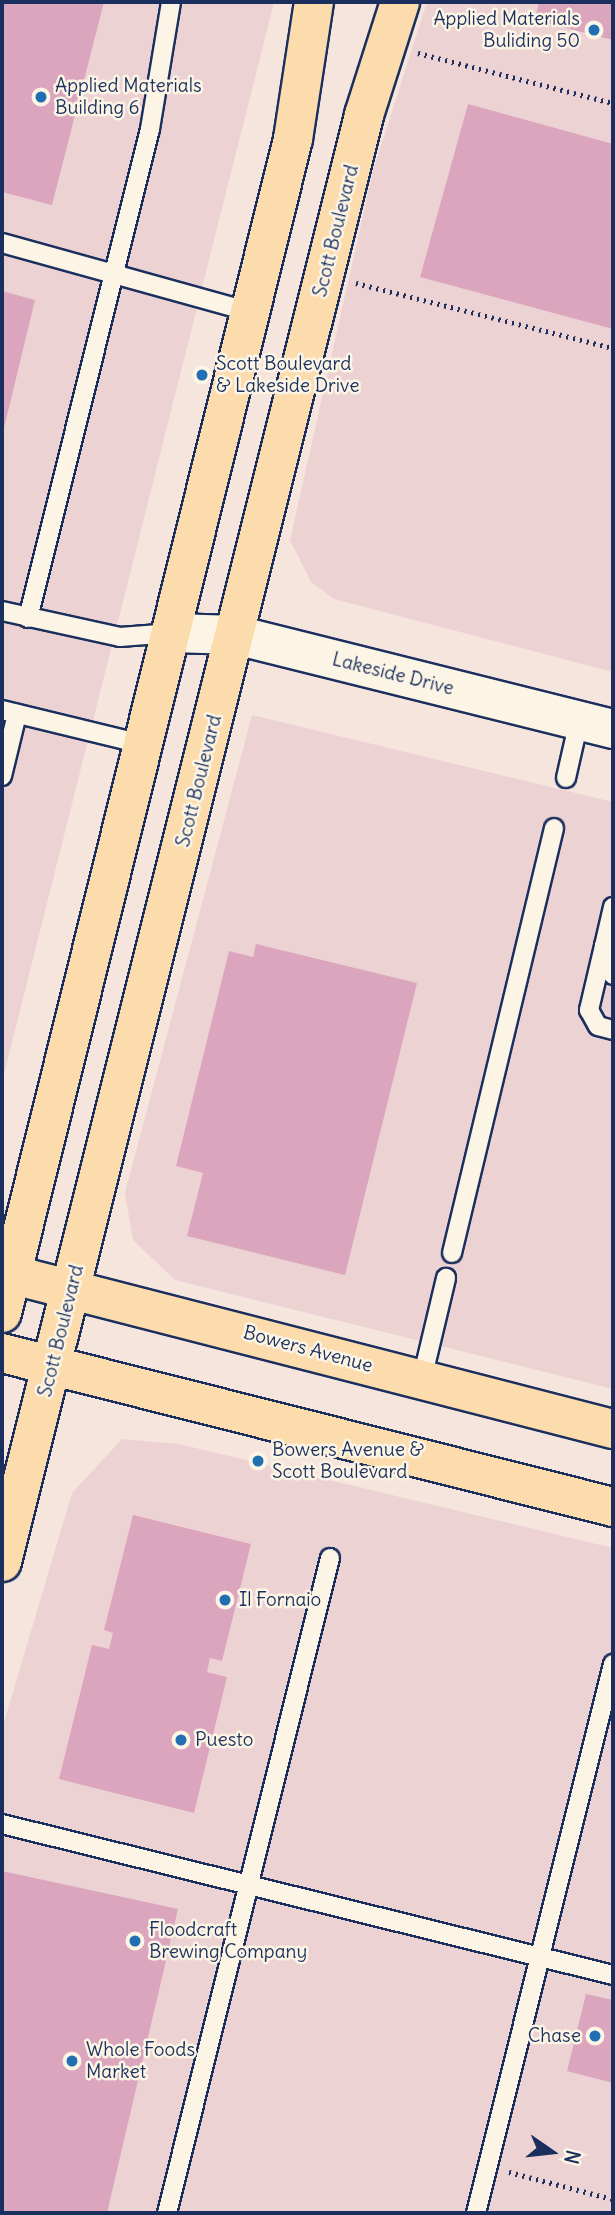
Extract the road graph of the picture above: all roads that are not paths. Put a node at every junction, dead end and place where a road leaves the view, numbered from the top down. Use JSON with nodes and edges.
{"nodes":[{"id":1,"x":170,"y":2,"type":"edge"},
{"id":2,"x":314,"y":2,"type":"edge"},
{"id":3,"x":400,"y":2,"type":"edge"},
{"id":4,"x":2,"y":243,"type":"edge"},
{"id":5,"x":114,"y":271,"type":"junction"},
{"id":6,"x":250,"y":312,"type":"junction"},
{"id":7,"x":2,"y":611,"type":"edge"},
{"id":8,"x":28,"y":618,"type":"junction"},
{"id":9,"x":172,"y":633,"type":"junction"},
{"id":10,"x":236,"y":635,"type":"junction"},
{"id":11,"x":10,"y":712,"type":"edge"},
{"id":12,"x":596,"y":725,"type":"edge"},
{"id":13,"x":142,"y":744,"type":"junction"},
{"id":14,"x":2,"y":776,"type":"edge"},
{"id":15,"x":566,"y":778,"type":"dead end"},
{"id":16,"x":554,"y":828,"type":"dead end"},
{"id":17,"x":613,"y":907,"type":"edge"},
{"id":18,"x":604,"y":946,"type":"junction"},
{"id":19,"x":613,"y":975,"type":"edge"},
{"id":20,"x":613,"y":1030,"type":"edge"},
{"id":21,"x":452,"y":1253,"type":"dead end"},
{"id":22,"x":6,"y":1274,"type":"edge"},
{"id":23,"x":446,"y":1278,"type":"dead end"},
{"id":24,"x":71,"y":1290,"type":"junction"},
{"id":25,"x":2,"y":1313,"type":"edge"},
{"id":26,"x":2,"y":1353,"type":"edge"},
{"id":27,"x":52,"y":1367,"type":"junction"},
{"id":28,"x":422,"y":1379,"type":"junction"},
{"id":29,"x":613,"y":1429,"type":"edge"},
{"id":30,"x":613,"y":1507,"type":"edge"},
{"id":31,"x":330,"y":1558,"type":"dead end"},
{"id":32,"x":2,"y":1562,"type":"edge"},
{"id":33,"x":613,"y":1664,"type":"edge"},
{"id":34,"x":2,"y":1824,"type":"edge"},
{"id":35,"x":248,"y":1880,"type":"junction"},
{"id":36,"x":541,"y":1956,"type":"junction"},
{"id":37,"x":613,"y":1975,"type":"edge"},
{"id":38,"x":167,"y":2213,"type":"edge"},
{"id":39,"x":476,"y":2213,"type":"edge"}],
"edges":[{"from":1,"to":5,"type":"lane"},
{"from":2,"to":6,"type":"main road"},
{"from":3,"to":10,"type":"main road","name":"Scott Boulevard"},
{"from":4,"to":5,"type":"lane"},
{"from":5,"to":6,"type":"lane"},
{"from":5,"to":8,"type":"lane"},
{"from":6,"to":9,"type":"main road"},
{"from":7,"to":8,"type":"lane"},
{"from":8,"to":9,"type":"lane"},
{"from":9,"to":10,"type":"street","name":"Lakeside Drive"},
{"from":9,"to":13,"type":"main road"},
{"from":10,"to":12,"type":"street","name":"Lakeside Drive"},
{"from":10,"to":24,"type":"main road","name":"Scott Boulevard"},
{"from":11,"to":13,"type":"lane"},
{"from":11,"to":14,"type":"lane"},
{"from":12,"to":15,"type":"lane"},
{"from":13,"to":22,"type":"main road"},
{"from":16,"to":21,"type":"lane"},
{"from":17,"to":18,"type":"lane"},
{"from":18,"to":19,"type":"lane"},
{"from":18,"to":20,"type":"lane"},
{"from":22,"to":24,"type":"main road","name":"Bowers Avenue"},
{"from":22,"to":25,"type":"main road"},
{"from":23,"to":28,"type":"lane"},
{"from":24,"to":27,"type":"main road","name":"Scott Boulevard"},
{"from":24,"to":28,"type":"main road","name":"Bowers Avenue"},
{"from":26,"to":27,"type":"main road"},
{"from":27,"to":30,"type":"main road"},
{"from":27,"to":32,"type":"main road","name":"Scott Boulevard"},
{"from":28,"to":29,"type":"main road","name":"Bowers Avenue"},
{"from":31,"to":35,"type":"lane"},
{"from":33,"to":36,"type":"lane"},
{"from":34,"to":35,"type":"lane"},
{"from":35,"to":36,"type":"lane"},
{"from":35,"to":38,"type":"lane"},
{"from":36,"to":37,"type":"lane"},
{"from":36,"to":39,"type":"lane"}]}
